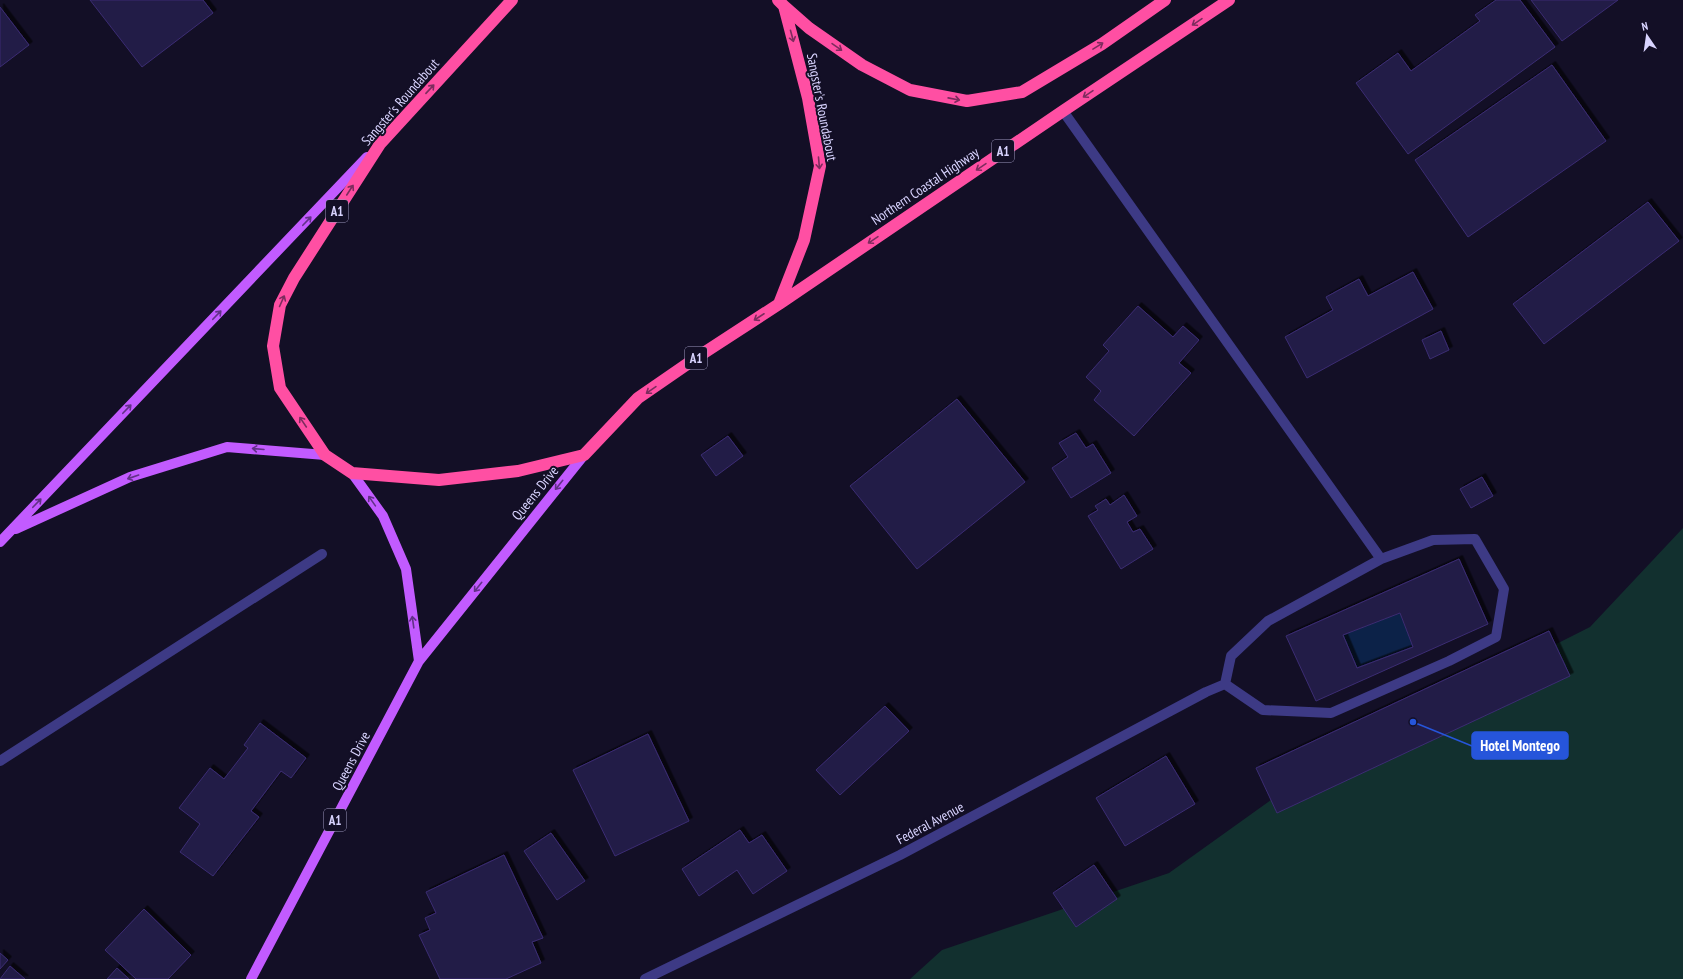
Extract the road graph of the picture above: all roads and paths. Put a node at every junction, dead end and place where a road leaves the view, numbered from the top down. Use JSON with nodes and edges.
{"nodes":[{"id":1,"x":512,"y":0,"type":"edge"},
{"id":2,"x":1165,"y":0,"type":"edge"},
{"id":3,"x":1229,"y":0,"type":"edge"},
{"id":4,"x":781,"y":3,"type":"edge"},
{"id":5,"x":1062,"y":111,"type":"junction"},
{"id":6,"x":380,"y":144,"type":"junction"},
{"id":7,"x":779,"y":304,"type":"junction"},
{"id":8,"x":324,"y":455,"type":"junction"},
{"id":9,"x":584,"y":455,"type":"junction"},
{"id":10,"x":352,"y":473,"type":"junction"},
{"id":11,"x":10,"y":531,"type":"junction"},
{"id":12,"x":0,"y":542,"type":"edge"},
{"id":13,"x":322,"y":554,"type":"dead end"},
{"id":14,"x":1381,"y":559,"type":"junction"},
{"id":15,"x":419,"y":661,"type":"junction"},
{"id":16,"x":1225,"y":684,"type":"junction"},
{"id":17,"x":0,"y":761,"type":"edge"},
{"id":18,"x":251,"y":979,"type":"edge"},
{"id":19,"x":645,"y":979,"type":"edge"}],
"edges":[{"from":6,"to":1,"type":"highway","name":"Sangster's Roundabout","number":"A1","one_way":true},
{"from":4,"to":2,"type":"highway","one_way":true},
{"from":3,"to":5,"type":"highway","name":"Northern Coastal Highway","number":"A1","one_way":true},
{"from":4,"to":7,"type":"highway","name":"Sangster's Roundabout","one_way":true},
{"from":5,"to":7,"type":"highway","name":"Northern Coastal Highway","number":"A1","one_way":true},
{"from":5,"to":14,"type":"street"},
{"from":8,"to":6,"type":"highway","name":"Sangster's Roundabout","number":"A1","one_way":true},
{"from":11,"to":6,"type":"main road","one_way":true},
{"from":7,"to":9,"type":"highway","number":"A1","one_way":true},
{"from":8,"to":10,"type":"highway","name":"Sangster's Roundabout","number":"A1"},
{"from":8,"to":11,"type":"main road","one_way":true},
{"from":9,"to":10,"type":"highway","name":"Sangster's Roundabout","number":"A1"},
{"from":9,"to":15,"type":"main road","name":"Queens Drive","number":"A1","one_way":true},
{"from":15,"to":10,"type":"main road","number":"A1","one_way":true},
{"from":11,"to":12,"type":"main road"},
{"from":13,"to":17,"type":"street"},
{"from":14,"to":16,"type":"street"},
{"from":14,"to":16,"type":"street"},
{"from":15,"to":18,"type":"main road","name":"Queens Drive","number":"A1"},
{"from":16,"to":19,"type":"street","name":"Federal Avenue"}]}
